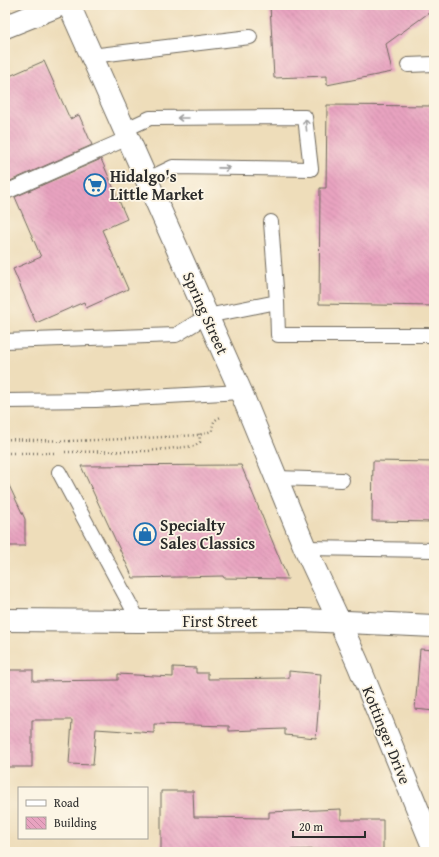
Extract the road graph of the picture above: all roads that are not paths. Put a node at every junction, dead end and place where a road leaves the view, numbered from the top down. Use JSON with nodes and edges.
{"nodes":[{"id":1,"x":70,"y":6,"type":"edge"},
{"id":2,"x":5,"y":27,"type":"edge"},
{"id":3,"x":250,"y":37,"type":"dead end"},
{"id":4,"x":92,"y":56,"type":"junction"},
{"id":5,"x":434,"y":64,"type":"edge"},
{"id":6,"x":408,"y":65,"type":"dead end"},
{"id":7,"x":126,"y":134,"type":"junction"},
{"id":8,"x":146,"y":180,"type":"junction"},
{"id":9,"x":5,"y":193,"type":"edge"},
{"id":10,"x":271,"y":222,"type":"dead end"},
{"id":11,"x":276,"y":302,"type":"junction"},
{"id":12,"x":207,"y":316,"type":"junction"},
{"id":13,"x":434,"y":335,"type":"edge"},
{"id":14,"x":5,"y":341,"type":"edge"},
{"id":15,"x":241,"y":392,"type":"junction"},
{"id":16,"x":5,"y":401,"type":"edge"},
{"id":17,"x":59,"y":472,"type":"dead end"},
{"id":18,"x":276,"y":478,"type":"junction"},
{"id":19,"x":342,"y":480,"type":"dead end"},
{"id":20,"x":305,"y":548,"type":"junction"},
{"id":21,"x":434,"y":550,"type":"edge"},
{"id":22,"x":5,"y":620,"type":"edge"},
{"id":23,"x":139,"y":621,"type":"junction"},
{"id":24,"x":340,"y":622,"type":"junction"},
{"id":25,"x":434,"y":626,"type":"edge"},
{"id":26,"x":434,"y":849,"type":"edge"}],
"edges":[{"from":1,"to":2,"type":"street"},
{"from":1,"to":4,"type":"street","name":"Spring Street"},
{"from":3,"to":4,"type":"lane"},
{"from":4,"to":7,"type":"street","name":"Spring Street"},
{"from":5,"to":6,"type":"lane"},
{"from":7,"to":8,"type":"street","name":"Spring Street"},
{"from":8,"to":7,"type":"lane","one_way":true},
{"from":7,"to":9,"type":"lane"},
{"from":8,"to":12,"type":"street","name":"Spring Street"},
{"from":10,"to":11,"type":"lane"},
{"from":11,"to":12,"type":"lane"},
{"from":11,"to":13,"type":"lane"},
{"from":12,"to":14,"type":"lane"},
{"from":12,"to":15,"type":"street","name":"Spring Street"},
{"from":15,"to":16,"type":"lane"},
{"from":15,"to":18,"type":"street","name":"Spring Street"},
{"from":17,"to":23,"type":"lane"},
{"from":18,"to":19,"type":"lane"},
{"from":18,"to":20,"type":"street","name":"Spring Street"},
{"from":20,"to":21,"type":"lane"},
{"from":20,"to":24,"type":"street","name":"Spring Street"},
{"from":22,"to":23,"type":"street","name":"First Street"},
{"from":23,"to":24,"type":"street","name":"First Street"},
{"from":24,"to":25,"type":"street","name":"First Street"},
{"from":24,"to":26,"type":"street","name":"Kottinger Drive"}]}
